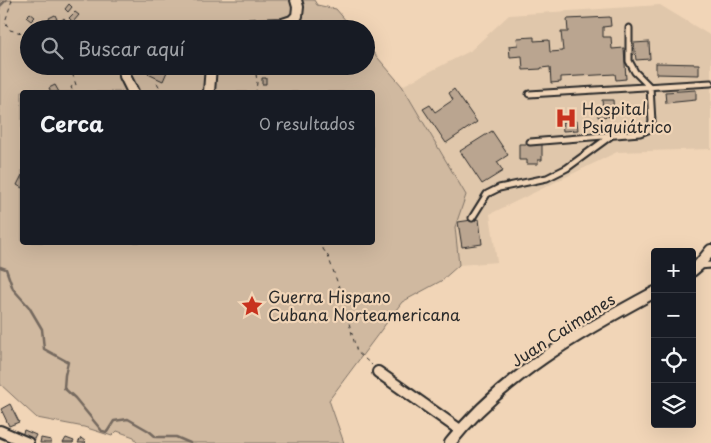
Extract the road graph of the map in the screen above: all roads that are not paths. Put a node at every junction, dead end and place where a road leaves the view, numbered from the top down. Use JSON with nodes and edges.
{"nodes":[{"id":1,"x":296,"y":0,"type":"edge"},
{"id":2,"x":293,"y":20,"type":"edge"},
{"id":3,"x":629,"y":28,"type":"dead end"},
{"id":4,"x":125,"y":75,"type":"edge"},
{"id":5,"x":210,"y":75,"type":"edge"},
{"id":6,"x":711,"y":83,"type":"edge"},
{"id":7,"x":650,"y":87,"type":"junction"},
{"id":8,"x":132,"y":90,"type":"edge"},
{"id":9,"x":209,"y":90,"type":"edge"},
{"id":10,"x":529,"y":94,"type":"dead end"},
{"id":11,"x":612,"y":135,"type":"junction"},
{"id":12,"x":530,"y":142,"type":"dead end"},
{"id":13,"x":472,"y":218,"type":"dead end"},
{"id":14,"x":711,"y":250,"type":"edge"},
{"id":15,"x":711,"y":265,"type":"edge"},
{"id":16,"x":696,"y":268,"type":"edge"},
{"id":17,"x":696,"y":269,"type":"edge"},
{"id":18,"x":653,"y":293,"type":"edge"},
{"id":19,"x":378,"y":372,"type":"road end"},
{"id":20,"x":0,"y":430,"type":"edge"},
{"id":21,"x":460,"y":430,"type":"junction"},
{"id":22,"x":28,"y":443,"type":"edge"},
{"id":23,"x":450,"y":443,"type":"edge"}],
"edges":[{"from":1,"to":2,"type":"street"},
{"from":3,"to":7,"type":"lane"},
{"from":4,"to":8,"type":"street"},
{"from":5,"to":9,"type":"street"},
{"from":6,"to":7,"type":"lane"},
{"from":7,"to":10,"type":"lane"},
{"from":7,"to":11,"type":"lane"},
{"from":11,"to":12,"type":"lane"},
{"from":11,"to":13,"type":"lane"},
{"from":14,"to":16,"type":"street"},
{"from":15,"to":17,"type":"lane"},
{"from":18,"to":21,"type":"street","name":"Juan Caimanes"},
{"from":19,"to":21,"type":"street"},
{"from":20,"to":22,"type":"street"},
{"from":21,"to":23,"type":"street","name":"Juan Caimanes"}]}
